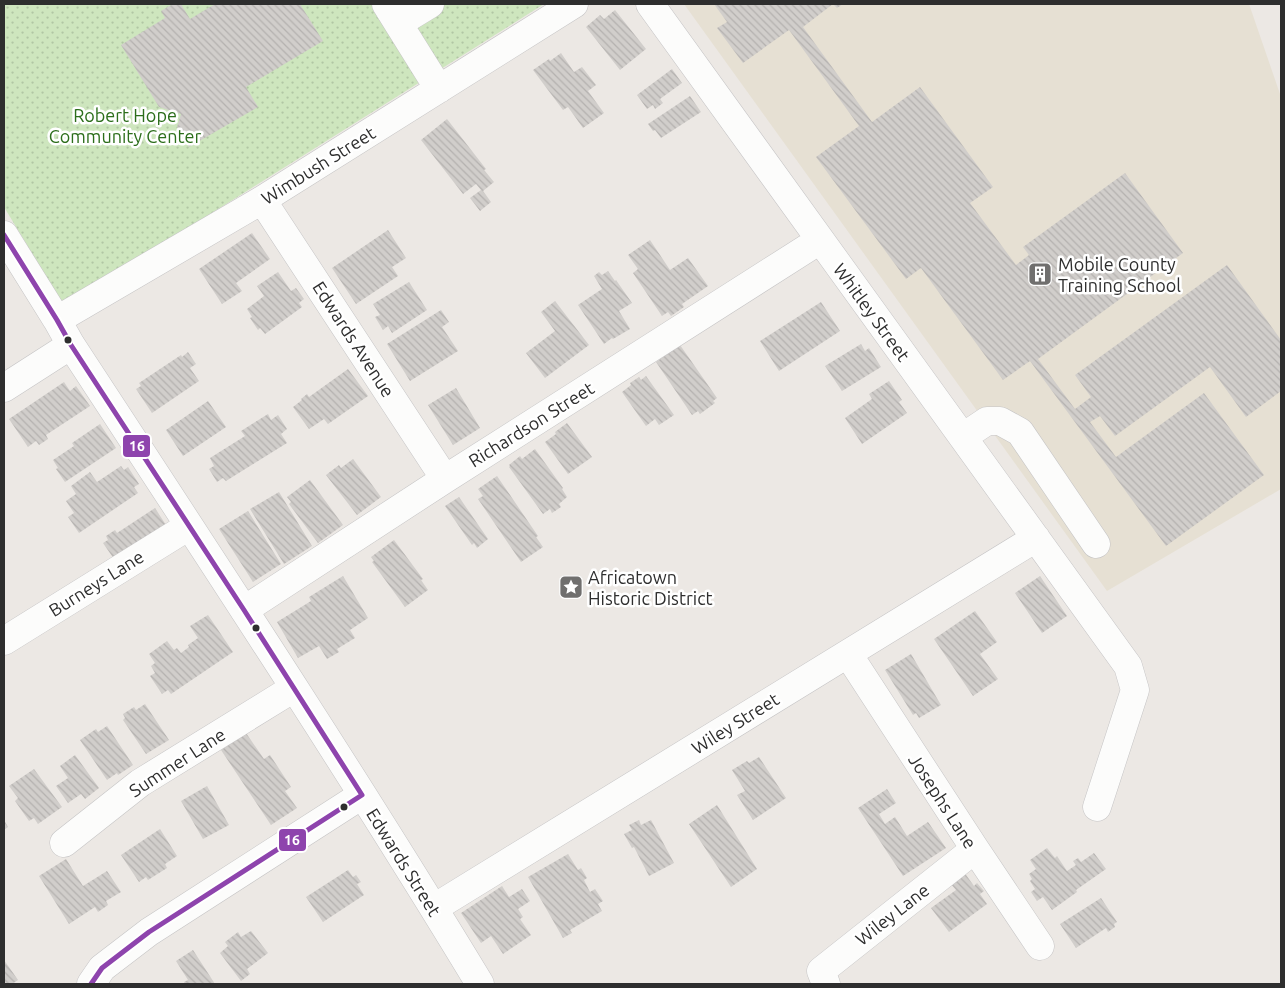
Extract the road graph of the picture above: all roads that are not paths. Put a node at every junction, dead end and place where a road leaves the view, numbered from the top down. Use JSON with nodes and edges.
{"nodes":[{"id":1,"x":430,"y":4,"type":"edge"},
{"id":2,"x":574,"y":4,"type":"edge"},
{"id":3,"x":650,"y":4,"type":"edge"},
{"id":4,"x":392,"y":14,"type":"edge"},
{"id":5,"x":439,"y":89,"type":"junction"},
{"id":6,"x":262,"y":200,"type":"junction"},
{"id":7,"x":4,"y":234,"type":"edge"},
{"id":8,"x":820,"y":240,"type":"junction"},
{"id":9,"x":57,"y":320,"type":"junction"},
{"id":10,"x":71,"y":345,"type":"junction"},
{"id":11,"x":4,"y":388,"type":"edge"},
{"id":12,"x":963,"y":437,"type":"junction"},
{"id":13,"x":445,"y":479,"type":"junction"},
{"id":14,"x":189,"y":526,"type":"junction"},
{"id":15,"x":1036,"y":538,"type":"junction"},
{"id":16,"x":1096,"y":544,"type":"dead end"},
{"id":17,"x":244,"y":610,"type":"junction"},
{"id":18,"x":4,"y":641,"type":"edge"},
{"id":19,"x":848,"y":654,"type":"junction"},
{"id":20,"x":294,"y":688,"type":"junction"},
{"id":21,"x":362,"y":795,"type":"junction"},
{"id":22,"x":1097,"y":807,"type":"dead end"},
{"id":23,"x":64,"y":843,"type":"dead end"},
{"id":24,"x":975,"y":849,"type":"junction"},
{"id":25,"x":434,"y":908,"type":"junction"},
{"id":26,"x":1040,"y":946,"type":"dead end"},
{"id":27,"x":91,"y":984,"type":"edge"},
{"id":28,"x":480,"y":984,"type":"edge"},
{"id":29,"x":826,"y":984,"type":"edge"}],
"edges":[{"from":1,"to":4,"type":"street"},
{"from":2,"to":5,"type":"street","name":"Wimbush Street"},
{"from":3,"to":8,"type":"street","name":"Whitley Street"},
{"from":4,"to":5,"type":"street"},
{"from":5,"to":6,"type":"street","name":"Wimbush Street"},
{"from":6,"to":9,"type":"street","name":"Wimbush Street"},
{"from":6,"to":13,"type":"street","name":"Edwards Avenue"},
{"from":7,"to":9,"type":"street","name":"Edwards Street"},
{"from":8,"to":12,"type":"street","name":"Whitley Street"},
{"from":8,"to":13,"type":"street","name":"Richardson Street"},
{"from":9,"to":10,"type":"street","name":"Edwards Street"},
{"from":10,"to":11,"type":"street"},
{"from":10,"to":14,"type":"street","name":"Edwards Street"},
{"from":12,"to":15,"type":"street","name":"Whitley Street"},
{"from":12,"to":16,"type":"street"},
{"from":13,"to":17,"type":"street","name":"Richardson Street"},
{"from":14,"to":17,"type":"street","name":"Edwards Street"},
{"from":14,"to":18,"type":"street","name":"Burneys Lane"},
{"from":15,"to":19,"type":"street","name":"Wiley Street"},
{"from":15,"to":22,"type":"street","name":"Whitley Street"},
{"from":17,"to":20,"type":"street","name":"Edwards Street"},
{"from":19,"to":24,"type":"street","name":"Josephs Lane"},
{"from":19,"to":25,"type":"street","name":"Wiley Street"},
{"from":20,"to":21,"type":"street","name":"Edwards Street"},
{"from":20,"to":23,"type":"street","name":"Summer Lane"},
{"from":21,"to":25,"type":"street","name":"Edwards Street"},
{"from":21,"to":27,"type":"street"},
{"from":24,"to":26,"type":"street","name":"Josephs Lane"},
{"from":24,"to":29,"type":"street","name":"Wiley Lane"},
{"from":25,"to":28,"type":"street","name":"Edwards Street"}]}
